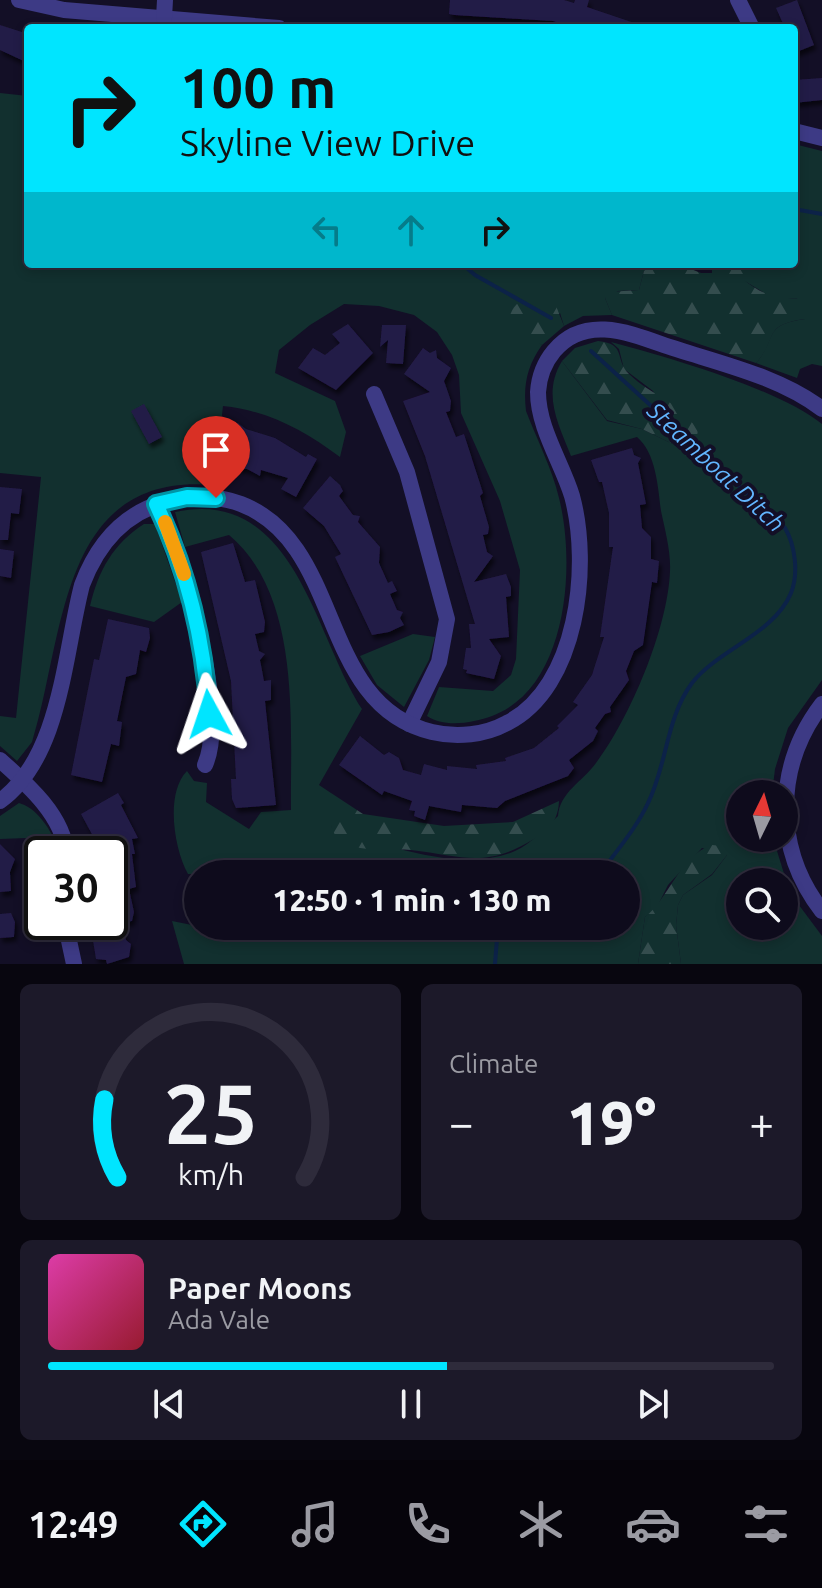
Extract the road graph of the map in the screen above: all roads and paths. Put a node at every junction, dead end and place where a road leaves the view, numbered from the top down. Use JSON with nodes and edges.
{"nodes":[{"id":1,"x":19,"y":0,"type":"edge"},
{"id":2,"x":165,"y":0,"type":"edge"},
{"id":3,"x":738,"y":0,"type":"edge"},
{"id":4,"x":164,"y":18,"type":"junction"},
{"id":5,"x":233,"y":24,"type":"edge"},
{"id":6,"x":750,"y":24,"type":"edge"},
{"id":7,"x":798,"y":132,"type":"edge"},
{"id":8,"x":822,"y":138,"type":"edge"},
{"id":9,"x":374,"y":394,"type":"dead end"},
{"id":10,"x":822,"y":409,"type":"edge"},
{"id":11,"x":156,"y":504,"type":"junction"},
{"id":12,"x":822,"y":704,"type":"edge"},
{"id":13,"x":409,"y":724,"type":"junction"},
{"id":14,"x":0,"y":760,"type":"edge"},
{"id":15,"x":205,"y":765,"type":"dead end"},
{"id":16,"x":22,"y":781,"type":"junction"},
{"id":17,"x":0,"y":801,"type":"edge"},
{"id":18,"x":62,"y":836,"type":"edge"},
{"id":19,"x":822,"y":911,"type":"edge"},
{"id":20,"x":69,"y":940,"type":"edge"},
{"id":21,"x":74,"y":964,"type":"edge"}],
"edges":[{"from":1,"to":4,"type":"street"},
{"from":2,"to":4,"type":"street"},
{"from":3,"to":6,"type":"street"},
{"from":4,"to":5,"type":"street"},
{"from":7,"to":8,"type":"street"},
{"from":9,"to":13,"type":"street"},
{"from":10,"to":13,"type":"street"},
{"from":11,"to":13,"type":"street"},
{"from":11,"to":15,"type":"street"},
{"from":11,"to":16,"type":"street"},
{"from":12,"to":19,"type":"street"},
{"from":14,"to":16,"type":"street"},
{"from":16,"to":17,"type":"street"},
{"from":16,"to":18,"type":"street"},
{"from":20,"to":21,"type":"street"}]}
